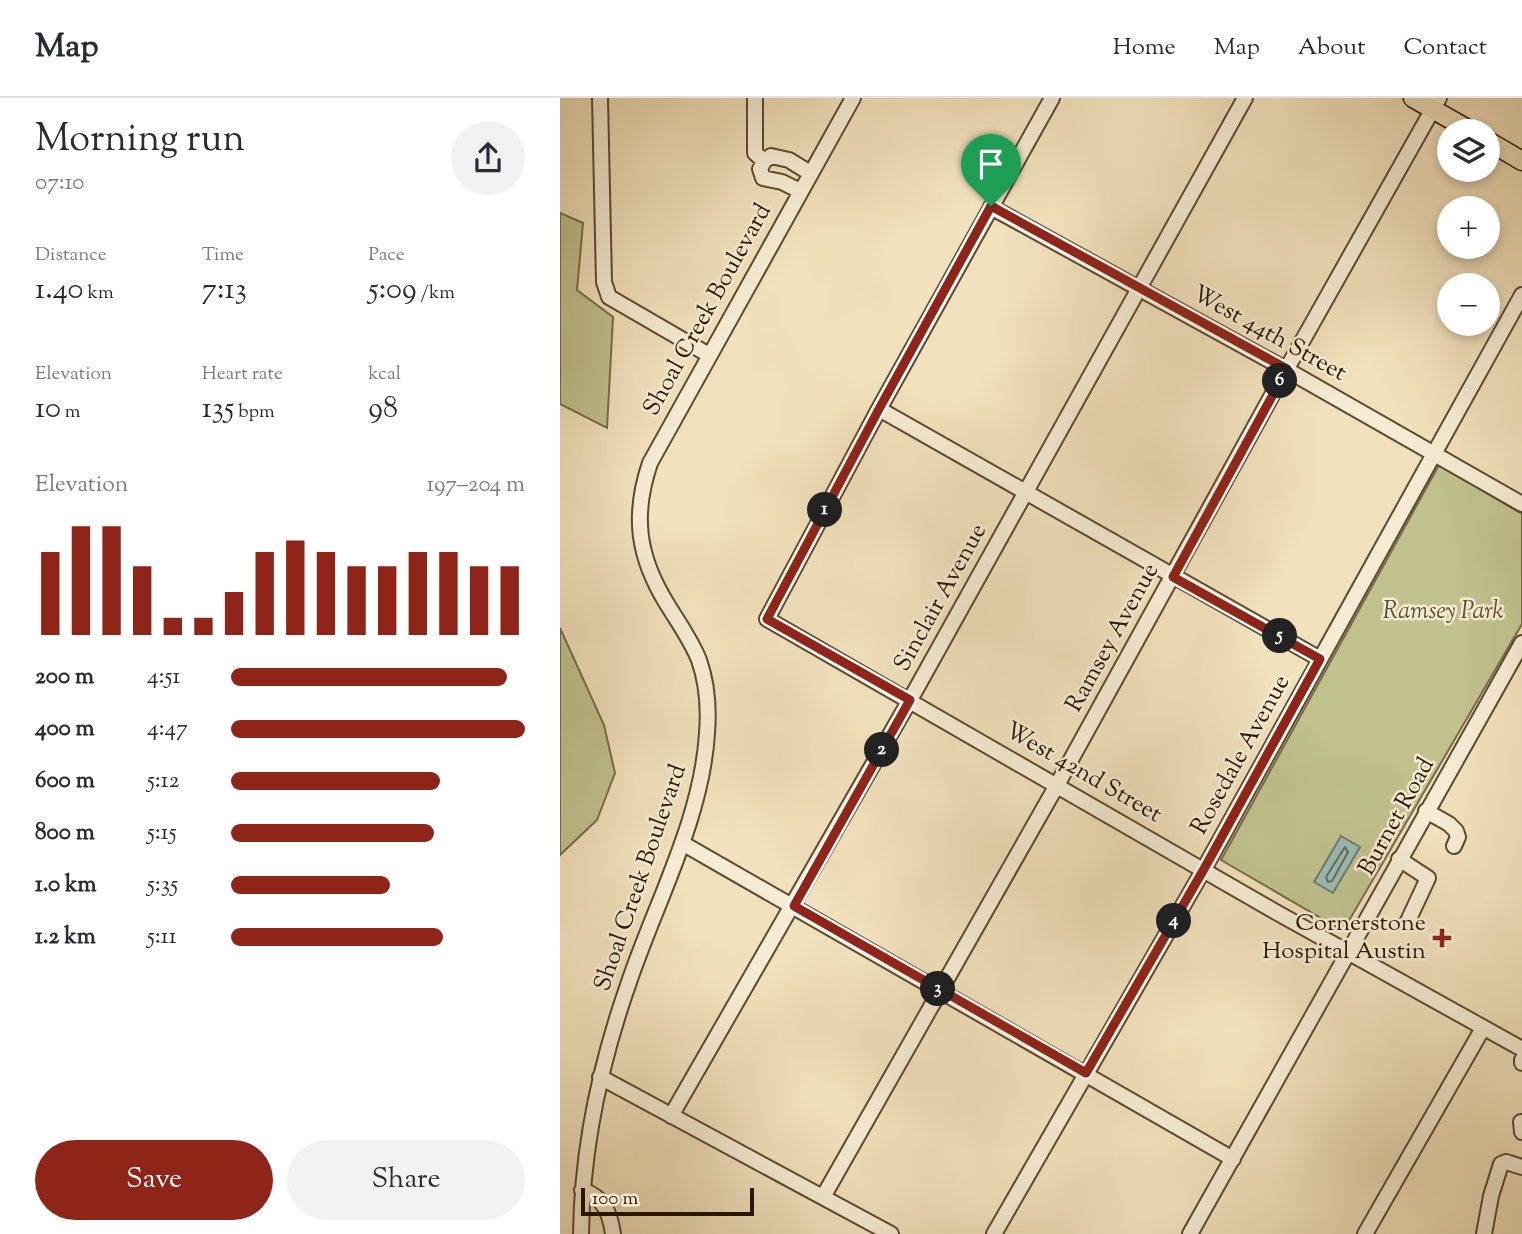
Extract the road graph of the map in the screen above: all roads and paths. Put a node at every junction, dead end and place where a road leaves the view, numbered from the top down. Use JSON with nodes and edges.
{"nodes":[{"id":1,"x":600,"y":98,"type":"edge"},
{"id":2,"x":755,"y":98,"type":"edge"},
{"id":3,"x":853,"y":98,"type":"edge"},
{"id":4,"x":1052,"y":98,"type":"edge"},
{"id":5,"x":1245,"y":98,"type":"edge"},
{"id":6,"x":1413,"y":98,"type":"edge"},
{"id":7,"x":1436,"y":104,"type":"edge"},
{"id":8,"x":1455,"y":119,"type":"edge"},
{"id":9,"x":1500,"y":148,"type":"edge"},
{"id":10,"x":764,"y":161,"type":"junction"},
{"id":11,"x":1522,"y":161,"type":"edge"},
{"id":12,"x":810,"y":173,"type":"junction"},
{"id":13,"x":800,"y":191,"type":"junction"},
{"id":14,"x":991,"y":206,"type":"junction"},
{"id":15,"x":1141,"y":288,"type":"junction"},
{"id":16,"x":1522,"y":295,"type":"edge"},
{"id":17,"x":709,"y":355,"type":"junction"},
{"id":18,"x":1287,"y":369,"type":"junction"},
{"id":19,"x":879,"y":409,"type":"junction"},
{"id":20,"x":1435,"y":453,"type":"junction"},
{"id":21,"x":1026,"y":493,"type":"junction"},
{"id":22,"x":1522,"y":504,"type":"edge"},
{"id":23,"x":1173,"y":577,"type":"junction"},
{"id":24,"x":1522,"y":643,"type":"edge"},
{"id":25,"x":1320,"y":659,"type":"junction"},
{"id":26,"x":910,"y":700,"type":"junction"},
{"id":27,"x":1057,"y":785,"type":"junction"},
{"id":28,"x":1426,"y":811,"type":"junction"},
{"id":29,"x":682,"y":843,"type":"junction"},
{"id":30,"x":1454,"y":846,"type":"dead end"},
{"id":31,"x":1399,"y":859,"type":"junction"},
{"id":32,"x":1204,"y":869,"type":"junction"},
{"id":33,"x":794,"y":906,"type":"junction"},
{"id":34,"x":1407,"y":923,"type":"dead end"},
{"id":35,"x":1349,"y":953,"type":"junction"},
{"id":36,"x":940,"y":990,"type":"junction"},
{"id":37,"x":1483,"y":1028,"type":"junction"},
{"id":38,"x":1522,"y":1049,"type":"edge"},
{"id":39,"x":1086,"y":1073,"type":"junction"},
{"id":40,"x":600,"y":1077,"type":"junction"},
{"id":41,"x":671,"y":1116,"type":"junction"},
{"id":42,"x":1233,"y":1159,"type":"junction"},
{"id":43,"x":1522,"y":1167,"type":"edge"},
{"id":44,"x":582,"y":1190,"type":"junction"},
{"id":45,"x":823,"y":1197,"type":"junction"},
{"id":46,"x":580,"y":1234,"type":"edge"},
{"id":47,"x":613,"y":1234,"type":"edge"},
{"id":48,"x":891,"y":1234,"type":"edge"},
{"id":49,"x":994,"y":1234,"type":"edge"},
{"id":50,"x":1190,"y":1234,"type":"edge"},
{"id":51,"x":1365,"y":1234,"type":"edge"},
{"id":52,"x":1484,"y":1234,"type":"edge"}],
"edges":[{"from":1,"to":17,"type":"street"},
{"from":2,"to":10,"type":"street"},
{"from":3,"to":12,"type":"street","name":"Shoal Creek Boulevard"},
{"from":4,"to":14,"type":"street"},
{"from":5,"to":15,"type":"street","name":"Sinclair Avenue"},
{"from":6,"to":7,"type":"main road"},
{"from":7,"to":8,"type":"main road"},
{"from":7,"to":18,"type":"street","name":"Ramsey Avenue"},
{"from":9,"to":11,"type":"main road"},
{"from":10,"to":12,"type":"street"},
{"from":10,"to":13,"type":"street"},
{"from":12,"to":13,"type":"street","name":"Shoal Creek Boulevard"},
{"from":13,"to":17,"type":"street","name":"Shoal Creek Boulevard"},
{"from":14,"to":15,"type":"street","name":"West 44th Street"},
{"from":14,"to":19,"type":"street"},
{"from":15,"to":18,"type":"street","name":"West 44th Street"},
{"from":15,"to":21,"type":"street","name":"Sinclair Avenue"},
{"from":16,"to":20,"type":"street","name":"Rosedale Avenue"},
{"from":17,"to":29,"type":"street","name":"Shoal Creek Boulevard"},
{"from":18,"to":20,"type":"street","name":"West 44th Street"},
{"from":18,"to":23,"type":"street","name":"Ramsey Avenue"},
{"from":19,"to":21,"type":"street"},
{"from":19,"to":26,"type":"street","name":"West 42nd Street"},
{"from":20,"to":22,"type":"street","name":"West 44th Street"},
{"from":20,"to":25,"type":"street","name":"Rosedale Avenue"},
{"from":21,"to":23,"type":"street"},
{"from":21,"to":26,"type":"street","name":"Sinclair Avenue"},
{"from":23,"to":25,"type":"street"},
{"from":23,"to":27,"type":"street","name":"Ramsey Avenue"},
{"from":24,"to":28,"type":"street","name":"Burnet Road"},
{"from":25,"to":32,"type":"street","name":"Rosedale Avenue"},
{"from":26,"to":27,"type":"street","name":"West 42nd Street"},
{"from":26,"to":33,"type":"street","name":"Sinclair Avenue"},
{"from":27,"to":32,"type":"street","name":"West 42nd Street"},
{"from":27,"to":36,"type":"street","name":"Ramsey Avenue"},
{"from":28,"to":30,"type":"street"},
{"from":28,"to":31,"type":"street","name":"Burnet Road"},
{"from":29,"to":33,"type":"street"},
{"from":29,"to":40,"type":"street","name":"Shoal Creek Boulevard"},
{"from":31,"to":34,"type":"street"},
{"from":31,"to":35,"type":"street","name":"Burnet Road"},
{"from":32,"to":35,"type":"street","name":"West 42nd Street"},
{"from":32,"to":39,"type":"street","name":"Rosedale Avenue"},
{"from":33,"to":36,"type":"street"},
{"from":33,"to":41,"type":"street","name":"Sinclair Avenue"},
{"from":35,"to":37,"type":"street","name":"West 42nd Street"},
{"from":35,"to":42,"type":"street","name":"Burnet Road"},
{"from":36,"to":39,"type":"street"},
{"from":36,"to":45,"type":"street","name":"Ramsey Avenue"},
{"from":37,"to":38,"type":"street","name":"West 42nd Street"},
{"from":37,"to":51,"type":"street"},
{"from":39,"to":42,"type":"street"},
{"from":39,"to":49,"type":"street","name":"Rosedale Avenue"},
{"from":40,"to":41,"type":"street"},
{"from":40,"to":44,"type":"street","name":"Shoal Creek Boulevard"},
{"from":41,"to":45,"type":"street"},
{"from":42,"to":50,"type":"street","name":"Burnet Road"},
{"from":43,"to":52,"type":"street"},
{"from":44,"to":46,"type":"street","name":"Shoal Creek Boulevard"},
{"from":44,"to":47,"type":"street"},
{"from":45,"to":48,"type":"street"}]}
